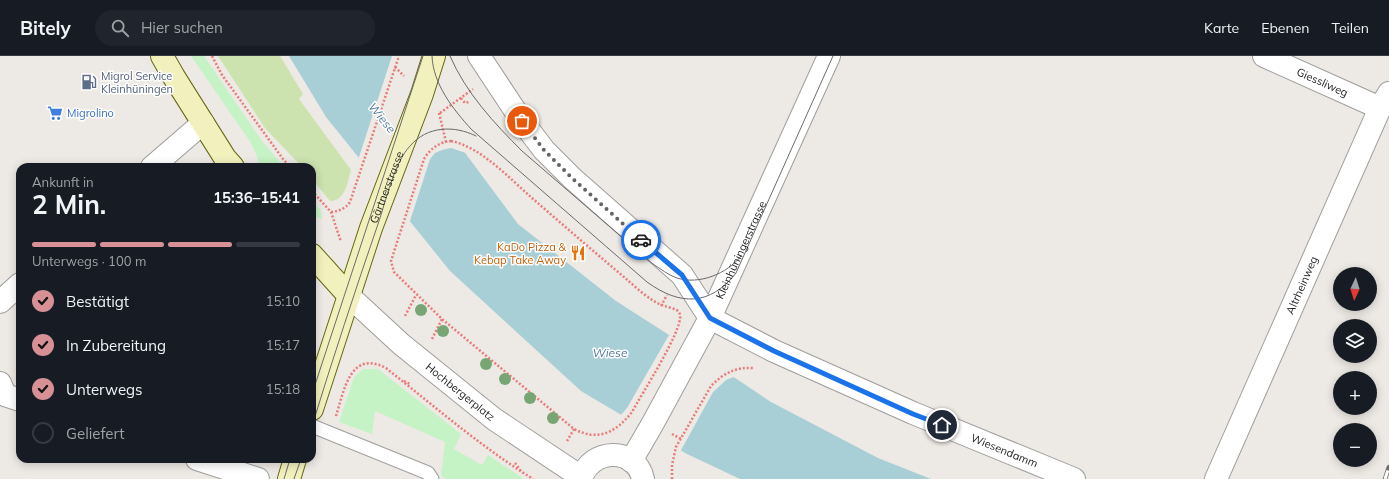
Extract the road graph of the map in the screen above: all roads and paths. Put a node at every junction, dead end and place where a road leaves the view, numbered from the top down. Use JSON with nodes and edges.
{"nodes":[{"id":1,"x":162,"y":56,"type":"edge"},
{"id":2,"x":212,"y":56,"type":"edge"},
{"id":3,"x":399,"y":56,"type":"edge"},
{"id":4,"x":479,"y":56,"type":"edge"},
{"id":5,"x":829,"y":56,"type":"edge"},
{"id":6,"x":1264,"y":56,"type":"edge"},
{"id":7,"x":431,"y":65,"type":"edge"},
{"id":8,"x":461,"y":98,"type":"dead end"},
{"id":9,"x":1385,"y":100,"type":"edge"},
{"id":10,"x":469,"y":102,"type":"dead end"},
{"id":11,"x":440,"y":114,"type":"dead end"},
{"id":12,"x":203,"y":123,"type":"junction"},
{"id":13,"x":446,"y":142,"type":"junction"},
{"id":14,"x":157,"y":163,"type":"edge"},
{"id":15,"x":229,"y":163,"type":"edge"},
{"id":16,"x":287,"y":163,"type":"edge"},
{"id":17,"x":316,"y":195,"type":"edge"},
{"id":18,"x":331,"y":212,"type":"junction"},
{"id":19,"x":343,"y":245,"type":"dead end"},
{"id":20,"x":316,"y":259,"type":"edge"},
{"id":21,"x":16,"y":288,"type":"edge"},
{"id":22,"x":349,"y":296,"type":"junction"},
{"id":23,"x":0,"y":302,"type":"edge"},
{"id":24,"x":710,"y":318,"type":"junction"},
{"id":25,"x":442,"y":319,"type":"junction"},
{"id":26,"x":432,"y":339,"type":"dead end"},
{"id":27,"x":744,"y":368,"type":"dead end"},
{"id":28,"x":396,"y":377,"type":"junction"},
{"id":29,"x":0,"y":383,"type":"edge"},
{"id":30,"x":410,"y":384,"type":"dead end"},
{"id":31,"x":316,"y":397,"type":"edge"},
{"id":32,"x":16,"y":399,"type":"edge"},
{"id":33,"x":316,"y":428,"type":"edge"},
{"id":34,"x":330,"y":433,"type":"junction"},
{"id":35,"x":634,"y":455,"type":"junction"},
{"id":36,"x":209,"y":463,"type":"edge"},
{"id":37,"x":294,"y":463,"type":"edge"},
{"id":38,"x":515,"y":463,"type":"dead end"},
{"id":39,"x":521,"y":472,"type":"junction"},
{"id":40,"x":581,"y":478,"type":"edge"},
{"id":41,"x":258,"y":479,"type":"edge"},
{"id":42,"x":288,"y":479,"type":"edge"},
{"id":43,"x":432,"y":479,"type":"edge"},
{"id":44,"x":533,"y":479,"type":"edge"},
{"id":45,"x":643,"y":479,"type":"edge"},
{"id":46,"x":672,"y":479,"type":"edge"},
{"id":47,"x":1074,"y":479,"type":"edge"},
{"id":48,"x":1216,"y":479,"type":"edge"}],
"edges":[{"from":1,"to":12,"type":"main road"},
{"from":2,"to":16,"type":"path"},
{"from":3,"to":18,"type":"path"},
{"from":4,"to":24,"type":"street","name":"Wiesendamm"},
{"from":5,"to":24,"type":"street","name":"Kleinhüningerstrasse"},
{"from":6,"to":9,"type":"street","name":"Giessliweg"},
{"from":7,"to":22,"type":"main road","name":"Gärtnerstrasse"},
{"from":8,"to":10,"type":"path"},
{"from":9,"to":48,"type":"street","name":"Altrheinweg"},
{"from":11,"to":13,"type":"path"},
{"from":12,"to":14,"type":"street"},
{"from":12,"to":15,"type":"main road"},
{"from":13,"to":25,"type":"path"},
{"from":13,"to":25,"type":"path"},
{"from":17,"to":18,"type":"path"},
{"from":18,"to":19,"type":"path"},
{"from":20,"to":22,"type":"main road"},
{"from":21,"to":23,"type":"street"},
{"from":22,"to":31,"type":"main road","name":"Gärtnerstrasse"},
{"from":22,"to":40,"type":"street","name":"Hochbergerplatz"},
{"from":24,"to":35,"type":"street","name":"Kleinhüningerstrasse"},
{"from":24,"to":47,"type":"street","name":"Wiesendamm"},
{"from":25,"to":26,"type":"path"},
{"from":27,"to":46,"type":"path"},
{"from":28,"to":30,"type":"path"},
{"from":28,"to":34,"type":"path"},
{"from":28,"to":39,"type":"path"},
{"from":29,"to":32,"type":"street"},
{"from":33,"to":34,"type":"lane"},
{"from":34,"to":43,"type":"lane"},
{"from":35,"to":40,"type":"street"},
{"from":35,"to":45,"type":"street"},
{"from":36,"to":41,"type":"street"},
{"from":37,"to":42,"type":"main road"},
{"from":38,"to":39,"type":"path"},
{"from":39,"to":44,"type":"path"}]}
